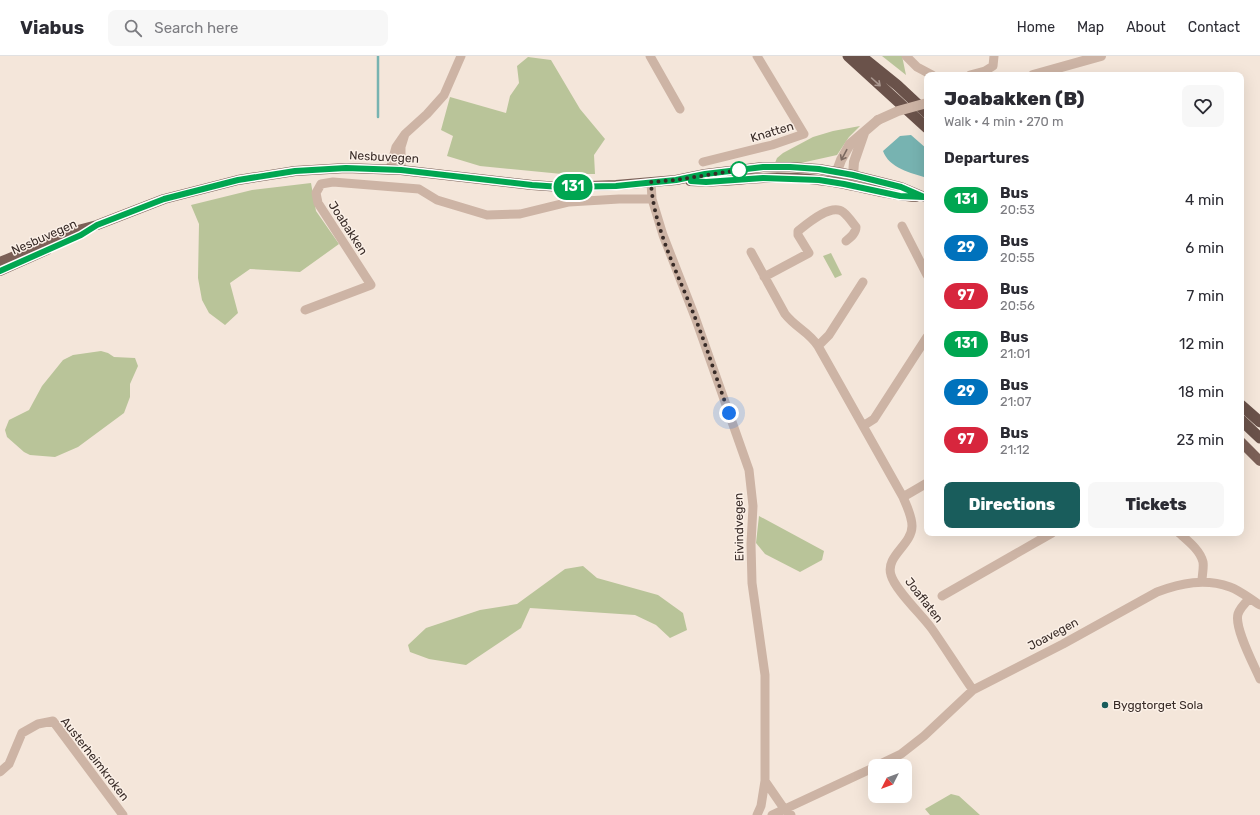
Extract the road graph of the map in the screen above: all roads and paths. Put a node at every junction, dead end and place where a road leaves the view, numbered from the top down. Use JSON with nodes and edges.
{"nodes":[{"id":1,"x":461,"y":56,"type":"edge"},
{"id":2,"x":650,"y":56,"type":"edge"},
{"id":3,"x":757,"y":56,"type":"edge"},
{"id":4,"x":848,"y":56,"type":"edge"},
{"id":5,"x":861,"y":56,"type":"edge"},
{"id":6,"x":906,"y":56,"type":"edge"},
{"id":7,"x":994,"y":56,"type":"edge"},
{"id":8,"x":1101,"y":56,"type":"edge"},
{"id":9,"x":926,"y":72,"type":"edge"},
{"id":10,"x":981,"y":72,"type":"edge"},
{"id":11,"x":1044,"y":72,"type":"edge"},
{"id":12,"x":924,"y":104,"type":"edge"},
{"id":13,"x":680,"y":109,"type":"dead end"},
{"id":14,"x":924,"y":110,"type":"edge"},
{"id":15,"x":924,"y":125,"type":"edge"},
{"id":16,"x":864,"y":133,"type":"junction"},
{"id":17,"x":405,"y":134,"type":"junction"},
{"id":18,"x":390,"y":169,"type":"junction"},
{"id":19,"x":401,"y":170,"type":"junction"},
{"id":20,"x":837,"y":172,"type":"junction"},
{"id":21,"x":853,"y":175,"type":"junction"},
{"id":22,"x":706,"y":178,"type":"junction"},
{"id":23,"x":651,"y":182,"type":"junction"},
{"id":24,"x":844,"y":184,"type":"junction"},
{"id":25,"x":924,"y":196,"type":"edge"},
{"id":26,"x":924,"y":197,"type":"edge"},
{"id":27,"x":652,"y":198,"type":"junction"},
{"id":28,"x":97,"y":225,"type":"junction"},
{"id":29,"x":902,"y":226,"type":"dead end"},
{"id":30,"x":846,"y":241,"type":"dead end"},
{"id":31,"x":751,"y":252,"type":"dead end"},
{"id":32,"x":0,"y":262,"type":"edge"},
{"id":33,"x":924,"y":269,"type":"edge"},
{"id":34,"x":0,"y":271,"type":"edge"},
{"id":35,"x":764,"y":277,"type":"junction"},
{"id":36,"x":863,"y":282,"type":"dead end"},
{"id":37,"x":305,"y":310,"type":"dead end"},
{"id":38,"x":924,"y":342,"type":"edge"},
{"id":39,"x":818,"y":346,"type":"junction"},
{"id":40,"x":1244,"y":408,"type":"edge"},
{"id":41,"x":1260,"y":422,"type":"edge"},
{"id":42,"x":1244,"y":423,"type":"edge"},
{"id":43,"x":863,"y":426,"type":"junction"},
{"id":44,"x":1260,"y":438,"type":"edge"},
{"id":45,"x":1244,"y":445,"type":"edge"},
{"id":46,"x":1260,"y":461,"type":"edge"},
{"id":47,"x":924,"y":485,"type":"edge"},
{"id":48,"x":903,"y":497,"type":"junction"},
{"id":49,"x":1047,"y":536,"type":"edge"},
{"id":50,"x":1182,"y":536,"type":"edge"},
{"id":51,"x":1202,"y":581,"type":"junction"},
{"id":52,"x":942,"y":596,"type":"dead end"},
{"id":53,"x":1249,"y":599,"type":"junction"},
{"id":54,"x":1260,"y":605,"type":"edge"},
{"id":55,"x":1260,"y":680,"type":"edge"},
{"id":56,"x":973,"y":690,"type":"junction"},
{"id":57,"x":891,"y":759,"type":"edge"},
{"id":58,"x":868,"y":770,"type":"edge"},
{"id":59,"x":0,"y":772,"type":"edge"},
{"id":60,"x":765,"y":781,"type":"junction"},
{"id":61,"x":788,"y":812,"type":"edge"},
{"id":62,"x":123,"y":815,"type":"edge"},
{"id":63,"x":757,"y":815,"type":"edge"},
{"id":64,"x":772,"y":815,"type":"edge"}],
"edges":[{"from":1,"to":17,"type":"street"},
{"from":2,"to":13,"type":"street"},
{"from":3,"to":22,"type":"street","name":"Knatten"},
{"from":4,"to":15,"type":"highway","one_way":true},
{"from":5,"to":14,"type":"highway"},
{"from":6,"to":9,"type":"street"},
{"from":7,"to":10,"type":"street"},
{"from":8,"to":11,"type":"street"},
{"from":12,"to":16,"type":"street","bridge":true},
{"from":16,"to":20,"type":"street","one_way":true},
{"from":16,"to":21,"type":"street"},
{"from":17,"to":18,"type":"street"},
{"from":17,"to":19,"type":"street"},
{"from":18,"to":19,"type":"main road","name":"Nesbuvegen"},
{"from":18,"to":28,"type":"main road","name":"Nesbuvegen"},
{"from":19,"to":23,"type":"main road","name":"Nesbuvegen"},
{"from":20,"to":21,"type":"main road","name":"Nesbuvegen"},
{"from":20,"to":22,"type":"main road","name":"Nesbuvegen"},
{"from":20,"to":24,"type":"street"},
{"from":21,"to":24,"type":"street"},
{"from":21,"to":25,"type":"main road","name":"Nesbuvegen"},
{"from":22,"to":23,"type":"main road","name":"Nesbuvegen"},
{"from":22,"to":24,"type":"main road","name":"Nesbuvegen"},
{"from":23,"to":27,"type":"street","name":"Eivindvegen"},
{"from":24,"to":26,"type":"main road","name":"Nesbuvegen"},
{"from":27,"to":37,"type":"street","name":"Joabakken"},
{"from":27,"to":60,"type":"street","name":"Eivindvegen"},
{"from":28,"to":32,"type":"main road","name":"Nesbuvegen"},
{"from":28,"to":34,"type":"main road","name":"Nesbuvegen"},
{"from":29,"to":33,"type":"street"},
{"from":30,"to":35,"type":"street"},
{"from":31,"to":35,"type":"street","name":"Joaflaten"},
{"from":35,"to":39,"type":"street","name":"Joaflaten"},
{"from":36,"to":39,"type":"street"},
{"from":38,"to":43,"type":"street"},
{"from":39,"to":43,"type":"street","name":"Joaflaten"},
{"from":40,"to":41,"type":"highway"},
{"from":42,"to":44,"type":"highway"},
{"from":43,"to":48,"type":"street","name":"Joaflaten"},
{"from":45,"to":46,"type":"main road"},
{"from":47,"to":48,"type":"street"},
{"from":48,"to":56,"type":"street","name":"Joaflaten"},
{"from":49,"to":52,"type":"street"},
{"from":50,"to":51,"type":"street"},
{"from":51,"to":53,"type":"street","name":"Joavegen"},
{"from":51,"to":56,"type":"street","name":"Joavegen"},
{"from":53,"to":54,"type":"street","name":"Joavegen"},
{"from":53,"to":55,"type":"street"},
{"from":56,"to":57,"type":"street","name":"Joavegen"},
{"from":58,"to":61,"type":"street","name":"Joavegen"},
{"from":59,"to":62,"type":"street","name":"Austerheimkroken"},
{"from":60,"to":61,"type":"street"},
{"from":60,"to":63,"type":"street","name":"Eivindvegen"},
{"from":61,"to":64,"type":"street","name":"Joavegen"}]}
